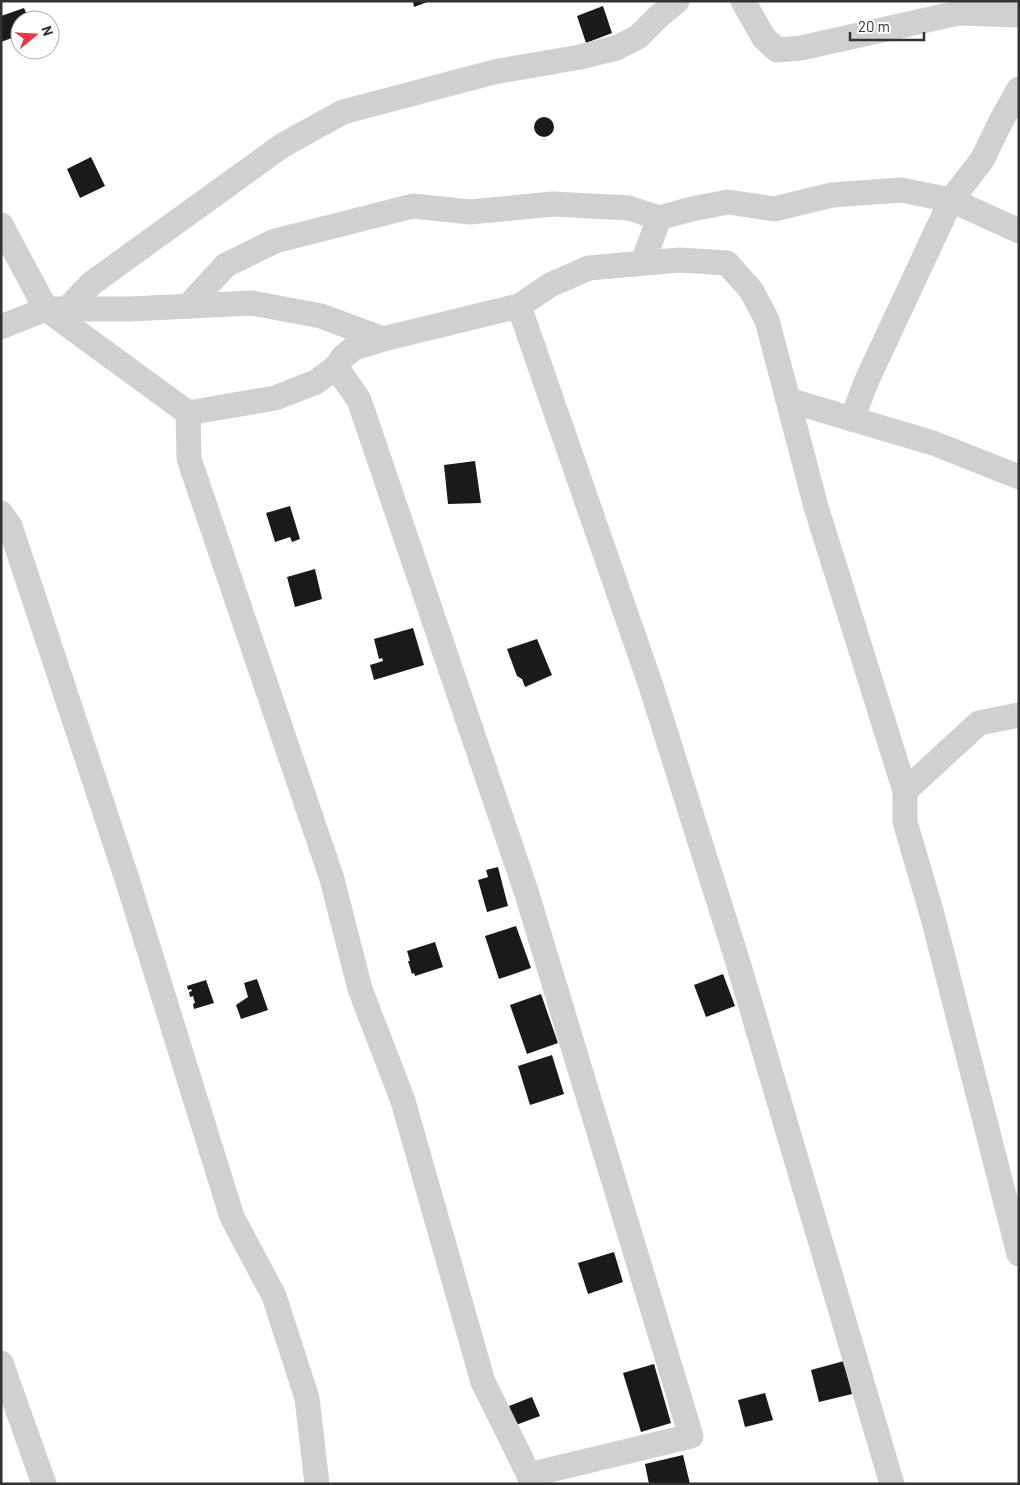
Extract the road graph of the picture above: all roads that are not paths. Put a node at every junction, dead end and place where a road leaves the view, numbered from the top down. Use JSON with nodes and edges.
{"nodes":[{"id":1,"x":676,"y":1,"type":"edge"},
{"id":2,"x":743,"y":1,"type":"edge"},
{"id":3,"x":1019,"y":14,"type":"edge"},
{"id":4,"x":1019,"y":89,"type":"edge"},
{"id":5,"x":951,"y":200,"type":"junction"},
{"id":6,"x":659,"y":218,"type":"junction"},
{"id":7,"x":1,"y":225,"type":"edge"},
{"id":8,"x":1019,"y":231,"type":"edge"},
{"id":9,"x":643,"y":262,"type":"junction"},
{"id":10,"x":188,"y":306,"type":"junction"},
{"id":11,"x":519,"y":306,"type":"junction"},
{"id":12,"x":57,"y":308,"type":"junction"},
{"id":13,"x":1,"y":327,"type":"edge"},
{"id":14,"x":382,"y":339,"type":"junction"},
{"id":15,"x":336,"y":367,"type":"junction"},
{"id":16,"x":788,"y":400,"type":"junction"},
{"id":17,"x":188,"y":413,"type":"junction"},
{"id":18,"x":852,"y":419,"type":"junction"},
{"id":19,"x":1019,"y":477,"type":"edge"},
{"id":20,"x":1,"y":512,"type":"edge"},
{"id":21,"x":1019,"y":715,"type":"edge"},
{"id":22,"x":905,"y":791,"type":"junction"},
{"id":23,"x":1019,"y":1254,"type":"edge"},
{"id":24,"x":1,"y":1363,"type":"edge"},
{"id":25,"x":530,"y":1479,"type":"edge"},
{"id":26,"x":44,"y":1484,"type":"edge"},
{"id":27,"x":317,"y":1484,"type":"edge"},
{"id":28,"x":892,"y":1484,"type":"edge"}],
"edges":[{"from":1,"to":12,"type":"street"},
{"from":2,"to":3,"type":"street"},
{"from":4,"to":5,"type":"street"},
{"from":5,"to":6,"type":"street"},
{"from":5,"to":8,"type":"street"},
{"from":5,"to":18,"type":"street"},
{"from":6,"to":9,"type":"street"},
{"from":6,"to":10,"type":"street"},
{"from":7,"to":12,"type":"street"},
{"from":9,"to":11,"type":"street"},
{"from":9,"to":16,"type":"street"},
{"from":10,"to":12,"type":"street"},
{"from":10,"to":14,"type":"street"},
{"from":11,"to":14,"type":"street"},
{"from":11,"to":28,"type":"street"},
{"from":12,"to":13,"type":"street"},
{"from":12,"to":17,"type":"street"},
{"from":14,"to":15,"type":"street"},
{"from":15,"to":17,"type":"street"},
{"from":15,"to":25,"type":"street"},
{"from":16,"to":18,"type":"street"},
{"from":16,"to":22,"type":"street"},
{"from":17,"to":25,"type":"street"},
{"from":18,"to":19,"type":"street"},
{"from":20,"to":27,"type":"street"},
{"from":21,"to":22,"type":"street"},
{"from":22,"to":23,"type":"street"},
{"from":24,"to":26,"type":"street"}]}
